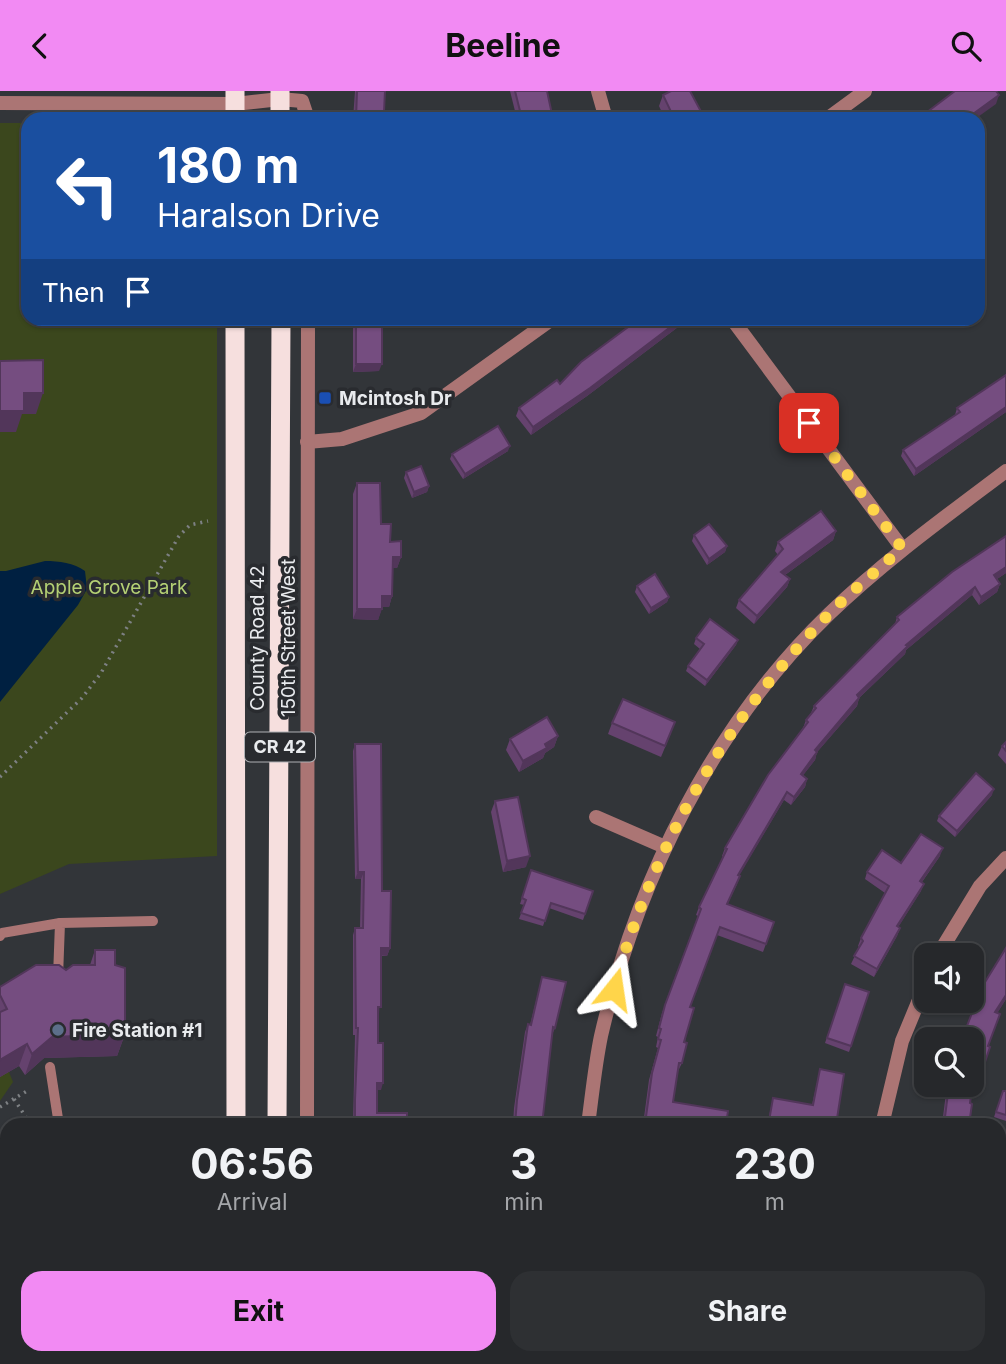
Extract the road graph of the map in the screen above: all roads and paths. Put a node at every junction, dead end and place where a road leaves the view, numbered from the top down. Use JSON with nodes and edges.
{"nodes":[{"id":1,"x":598,"y":91,"type":"edge"},
{"id":2,"x":865,"y":91,"type":"edge"},
{"id":3,"x":280,"y":95,"type":"edge"},
{"id":4,"x":0,"y":103,"type":"edge"},
{"id":5,"x":235,"y":105,"type":"edge"},
{"id":6,"x":306,"y":112,"type":"edge"},
{"id":7,"x":604,"y":112,"type":"edge"},
{"id":8,"x":836,"y":112,"type":"edge"},
{"id":9,"x":235,"y":326,"type":"edge"},
{"id":10,"x":281,"y":326,"type":"edge"},
{"id":11,"x":307,"y":326,"type":"edge"},
{"id":12,"x":542,"y":326,"type":"edge"},
{"id":13,"x":737,"y":326,"type":"edge"},
{"id":14,"x":307,"y":442,"type":"junction"},
{"id":15,"x":1006,"y":471,"type":"edge"},
{"id":16,"x":208,"y":521,"type":"dead end"},
{"id":17,"x":902,"y":548,"type":"junction"},
{"id":18,"x":0,"y":777,"type":"edge"},
{"id":19,"x":596,"y":817,"type":"dead end"},
{"id":20,"x":664,"y":847,"type":"junction"},
{"id":21,"x":1006,"y":858,"type":"edge"},
{"id":22,"x":153,"y":921,"type":"dead end"},
{"id":23,"x":60,"y":923,"type":"junction"},
{"id":24,"x":0,"y":936,"type":"edge"},
{"id":25,"x":945,"y":943,"type":"edge"},
{"id":26,"x":58,"y":983,"type":"edge"},
{"id":27,"x":914,"y":1012,"type":"edge"},
{"id":28,"x":50,"y":1067,"type":"dead end"},
{"id":29,"x":27,"y":1091,"type":"dead end"},
{"id":30,"x":14,"y":1099,"type":"junction"},
{"id":31,"x":0,"y":1107,"type":"edge"},
{"id":32,"x":26,"y":1118,"type":"edge"},
{"id":33,"x":58,"y":1118,"type":"edge"},
{"id":34,"x":236,"y":1118,"type":"edge"},
{"id":35,"x":277,"y":1118,"type":"edge"},
{"id":36,"x":307,"y":1118,"type":"edge"},
{"id":37,"x":589,"y":1118,"type":"edge"},
{"id":38,"x":884,"y":1118,"type":"edge"}],
"edges":[{"from":1,"to":7,"type":"street"},
{"from":2,"to":8,"type":"street"},
{"from":3,"to":5,"type":"street"},
{"from":3,"to":6,"type":"street"},
{"from":4,"to":5,"type":"street"},
{"from":9,"to":34,"type":"highway","name":"County Road 42","number":"CR 42"},
{"from":10,"to":35,"type":"highway","name":"County Road 42","number":"CR 42"},
{"from":11,"to":14,"type":"street","name":"150th Street West"},
{"from":12,"to":14,"type":"street"},
{"from":13,"to":17,"type":"street"},
{"from":14,"to":36,"type":"street","name":"150th Street West"},
{"from":15,"to":17,"type":"street"},
{"from":16,"to":18,"type":"path"},
{"from":17,"to":20,"type":"street"},
{"from":19,"to":20,"type":"street"},
{"from":20,"to":37,"type":"street"},
{"from":21,"to":25,"type":"street"},
{"from":22,"to":23,"type":"lane"},
{"from":23,"to":24,"type":"lane"},
{"from":23,"to":26,"type":"lane"},
{"from":27,"to":38,"type":"street"},
{"from":28,"to":33,"type":"lane"},
{"from":29,"to":30,"type":"path"},
{"from":30,"to":31,"type":"path"},
{"from":30,"to":32,"type":"path"}]}
